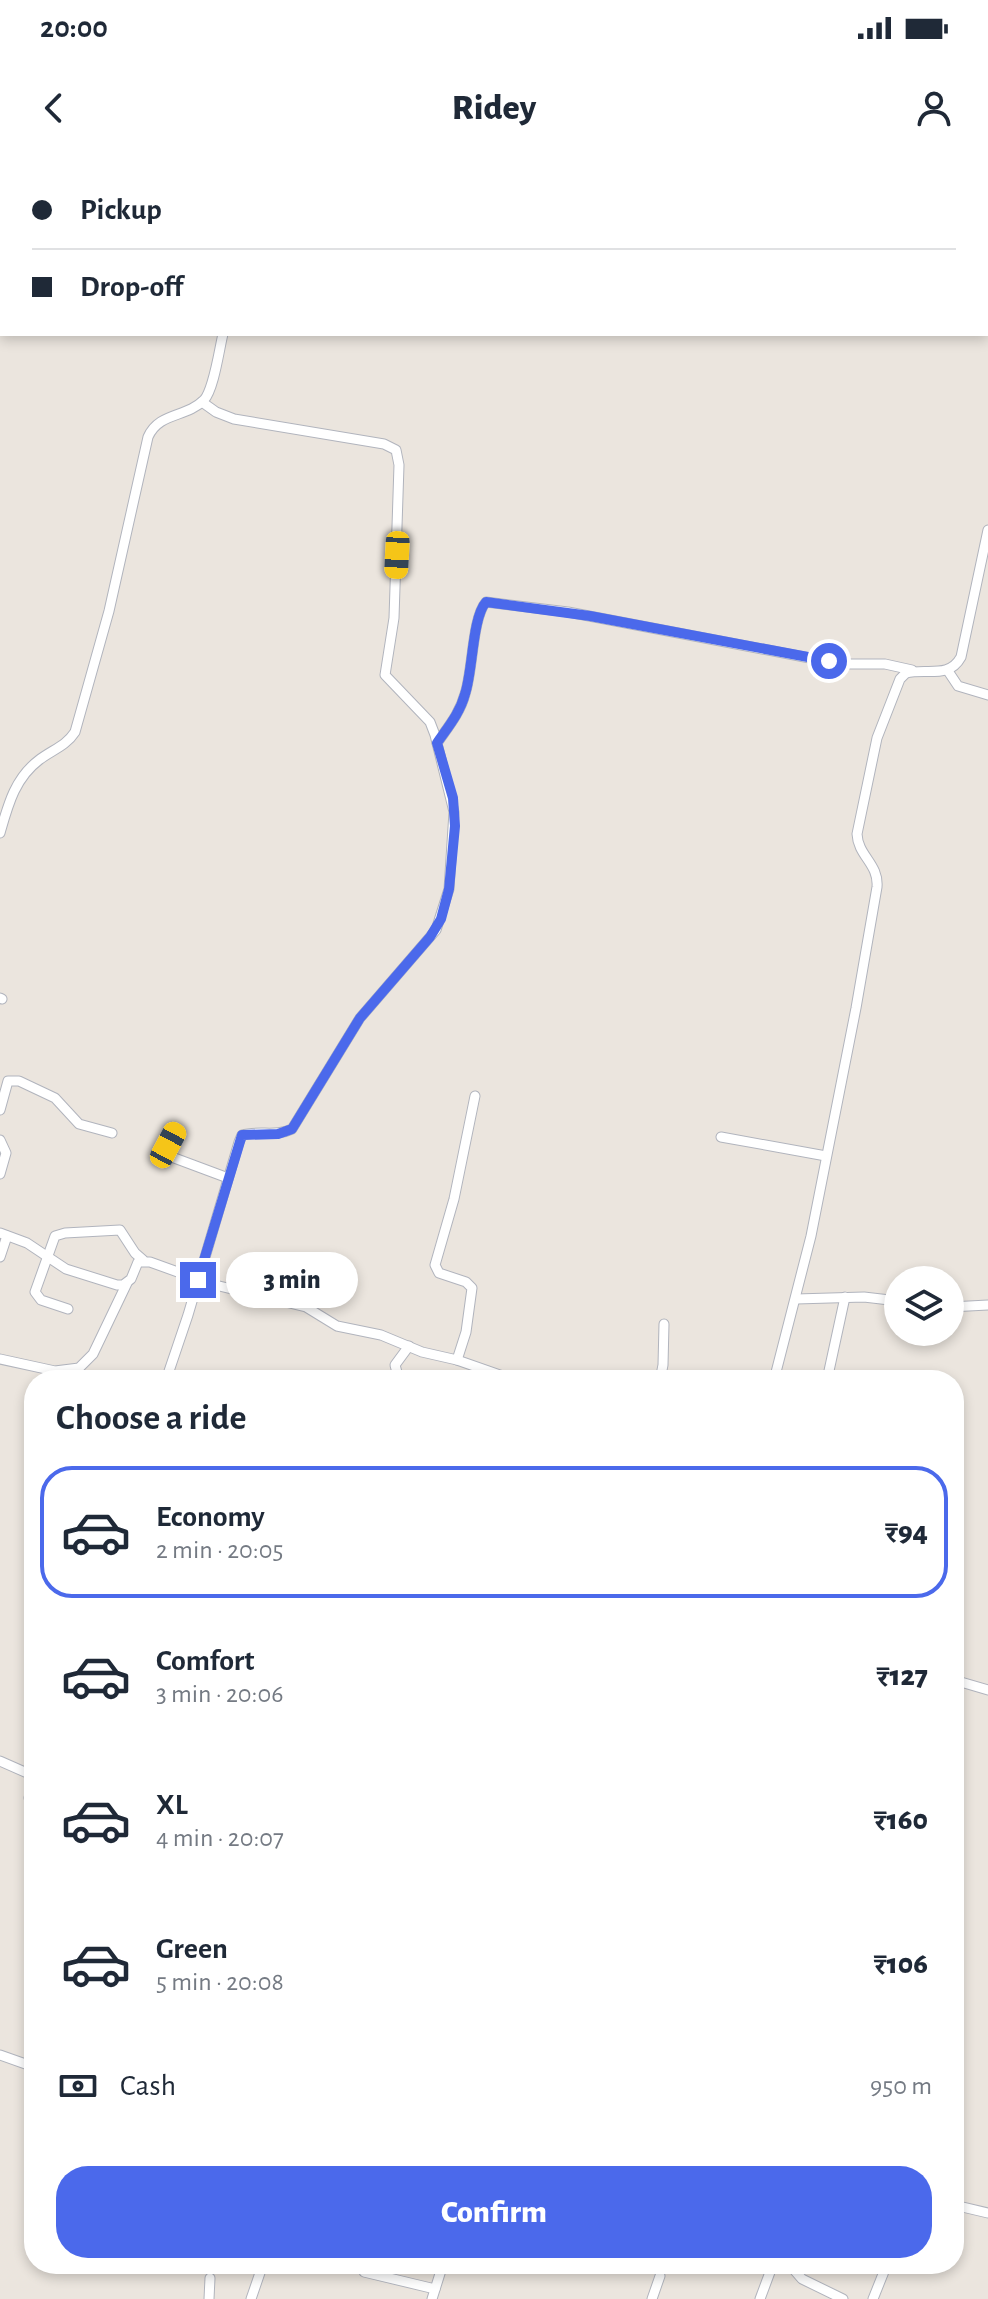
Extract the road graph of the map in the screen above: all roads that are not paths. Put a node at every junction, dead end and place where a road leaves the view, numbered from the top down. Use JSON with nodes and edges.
{"nodes":[{"id":1,"x":223,"y":336,"type":"edge"},
{"id":2,"x":202,"y":402,"type":"junction"},
{"id":3,"x":988,"y":530,"type":"edge"},
{"id":4,"x":985,"y":569,"type":"edge"},
{"id":5,"x":916,"y":671,"type":"junction"},
{"id":6,"x":948,"y":671,"type":"junction"},
{"id":7,"x":988,"y":695,"type":"edge"},
{"id":8,"x":437,"y":743,"type":"junction"},
{"id":9,"x":0,"y":833,"type":"edge"},
{"id":10,"x":475,"y":1096,"type":"dead end"},
{"id":11,"x":0,"y":1110,"type":"edge"},
{"id":12,"x":177,"y":1129,"type":"dead end"},
{"id":13,"x":112,"y":1133,"type":"dead end"},
{"id":14,"x":721,"y":1137,"type":"dead end"},
{"id":15,"x":0,"y":1140,"type":"edge"},
{"id":16,"x":826,"y":1156,"type":"junction"},
{"id":17,"x":0,"y":1174,"type":"edge"},
{"id":18,"x":228,"y":1178,"type":"junction"},
{"id":19,"x":4,"y":1235,"type":"edge"},
{"id":20,"x":0,"y":1257,"type":"edge"},
{"id":21,"x":46,"y":1257,"type":"junction"},
{"id":22,"x":143,"y":1260,"type":"junction"},
{"id":23,"x":198,"y":1280,"type":"junction"},
{"id":24,"x":127,"y":1283,"type":"junction"},
{"id":25,"x":845,"y":1297,"type":"junction"},
{"id":26,"x":796,"y":1299,"type":"junction"},
{"id":27,"x":884,"y":1300,"type":"edge"},
{"id":28,"x":988,"y":1305,"type":"edge"},
{"id":29,"x":964,"y":1306,"type":"edge"},
{"id":30,"x":68,"y":1309,"type":"dead end"},
{"id":31,"x":664,"y":1324,"type":"dead end"},
{"id":32,"x":409,"y":1346,"type":"junction"},
{"id":33,"x":0,"y":1359,"type":"edge"},
{"id":34,"x":457,"y":1360,"type":"junction"},
{"id":35,"x":50,"y":1370,"type":"edge"},
{"id":36,"x":63,"y":1370,"type":"edge"},
{"id":37,"x":169,"y":1370,"type":"edge"},
{"id":38,"x":396,"y":1370,"type":"edge"},
{"id":39,"x":480,"y":1370,"type":"edge"},
{"id":40,"x":662,"y":1370,"type":"edge"},
{"id":41,"x":777,"y":1370,"type":"edge"},
{"id":42,"x":829,"y":1370,"type":"edge"},
{"id":43,"x":964,"y":1683,"type":"edge"},
{"id":44,"x":988,"y":1690,"type":"edge"},
{"id":45,"x":0,"y":1761,"type":"edge"},
{"id":46,"x":24,"y":1773,"type":"edge"},
{"id":47,"x":0,"y":2055,"type":"edge"},
{"id":48,"x":24,"y":2063,"type":"edge"},
{"id":49,"x":964,"y":2207,"type":"edge"},
{"id":50,"x":988,"y":2213,"type":"edge"},
{"id":51,"x":260,"y":2274,"type":"edge"},
{"id":52,"x":370,"y":2274,"type":"edge"},
{"id":53,"x":440,"y":2274,"type":"edge"},
{"id":54,"x":769,"y":2274,"type":"edge"},
{"id":55,"x":798,"y":2274,"type":"edge"},
{"id":56,"x":883,"y":2274,"type":"edge"},
{"id":57,"x":660,"y":2276,"type":"dead end"},
{"id":58,"x":210,"y":2278,"type":"dead end"},
{"id":59,"x":434,"y":2294,"type":"edge"},
{"id":60,"x":209,"y":2299,"type":"edge"},
{"id":61,"x":251,"y":2299,"type":"edge"},
{"id":62,"x":652,"y":2299,"type":"edge"},
{"id":63,"x":760,"y":2299,"type":"edge"},
{"id":64,"x":843,"y":2299,"type":"edge"},
{"id":65,"x":873,"y":2299,"type":"edge"}],
"edges":[{"from":1,"to":2,"type":"street"},
{"from":2,"to":8,"type":"street"},
{"from":2,"to":9,"type":"street"},
{"from":3,"to":4,"type":"street"},
{"from":4,"to":6,"type":"street"},
{"from":5,"to":6,"type":"street"},
{"from":5,"to":8,"type":"street"},
{"from":5,"to":16,"type":"street"},
{"from":6,"to":7,"type":"street"},
{"from":8,"to":18,"type":"street"},
{"from":10,"to":34,"type":"street"},
{"from":11,"to":13,"type":"street"},
{"from":12,"to":18,"type":"street"},
{"from":14,"to":16,"type":"street"},
{"from":15,"to":17,"type":"street"},
{"from":16,"to":26,"type":"street"},
{"from":18,"to":23,"type":"street"},
{"from":19,"to":20,"type":"street"},
{"from":19,"to":21,"type":"street"},
{"from":21,"to":22,"type":"street"},
{"from":21,"to":24,"type":"street"},
{"from":21,"to":30,"type":"street"},
{"from":22,"to":23,"type":"street"},
{"from":22,"to":24,"type":"street"},
{"from":23,"to":32,"type":"street"},
{"from":23,"to":37,"type":"street"},
{"from":24,"to":36,"type":"street"},
{"from":25,"to":26,"type":"street"},
{"from":25,"to":27,"type":"street"},
{"from":25,"to":42,"type":"street"},
{"from":26,"to":41,"type":"street"},
{"from":28,"to":29,"type":"street"},
{"from":31,"to":40,"type":"street"},
{"from":32,"to":34,"type":"street"},
{"from":32,"to":38,"type":"street"},
{"from":33,"to":35,"type":"street"},
{"from":34,"to":39,"type":"street"},
{"from":43,"to":44,"type":"street"},
{"from":45,"to":46,"type":"street"},
{"from":47,"to":48,"type":"street"},
{"from":49,"to":50,"type":"street"},
{"from":51,"to":61,"type":"street"},
{"from":52,"to":59,"type":"street"},
{"from":53,"to":59,"type":"street"},
{"from":54,"to":63,"type":"street"},
{"from":55,"to":64,"type":"street"},
{"from":56,"to":65,"type":"street"},
{"from":57,"to":62,"type":"street"},
{"from":58,"to":60,"type":"street"}]}
